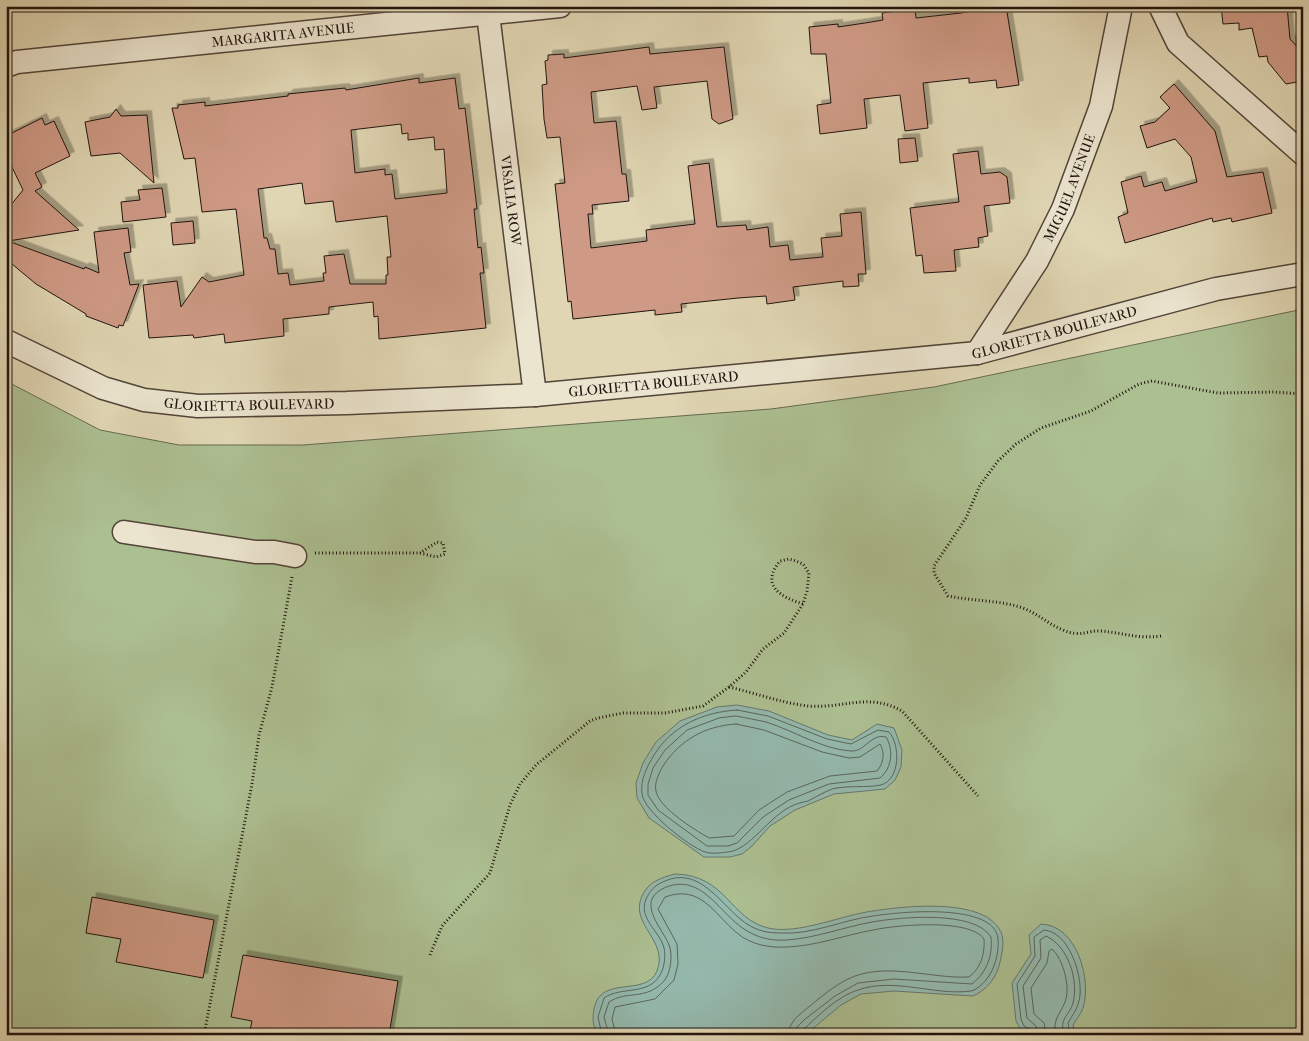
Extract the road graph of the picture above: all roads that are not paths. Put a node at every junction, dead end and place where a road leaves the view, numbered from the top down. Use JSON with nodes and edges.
{"nodes":[{"id":1,"x":560,"y":6,"type":"edge"},
{"id":2,"x":1121,"y":6,"type":"edge"},
{"id":3,"x":1160,"y":6,"type":"edge"},
{"id":4,"x":488,"y":10,"type":"edge"},
{"id":5,"x":6,"y":66,"type":"edge"},
{"id":6,"x":1303,"y":154,"type":"edge"},
{"id":7,"x":1303,"y":274,"type":"edge"},
{"id":8,"x":6,"y":341,"type":"edge"},
{"id":9,"x":977,"y":353,"type":"junction"},
{"id":10,"x":535,"y":395,"type":"junction"},
{"id":11,"x":124,"y":532,"type":"dead end"},
{"id":12,"x":295,"y":556,"type":"road end"}],
"edges":[{"from":1,"to":4,"type":"street","name":"MARGARITA AVENUE"},
{"from":2,"to":9,"type":"street","name":"MIGUEL AVENUE"},
{"from":3,"to":6,"type":"street"},
{"from":4,"to":5,"type":"street","name":"MARGARITA AVENUE"},
{"from":4,"to":10,"type":"street","name":"VISALIA ROW"},
{"from":7,"to":9,"type":"street","name":"GLORIETTA BOULEVARD"},
{"from":8,"to":10,"type":"street","name":"GLORIETTA BOULEVARD"},
{"from":9,"to":10,"type":"street","name":"GLORIETTA BOULEVARD"},
{"from":11,"to":12,"type":"street"}]}
